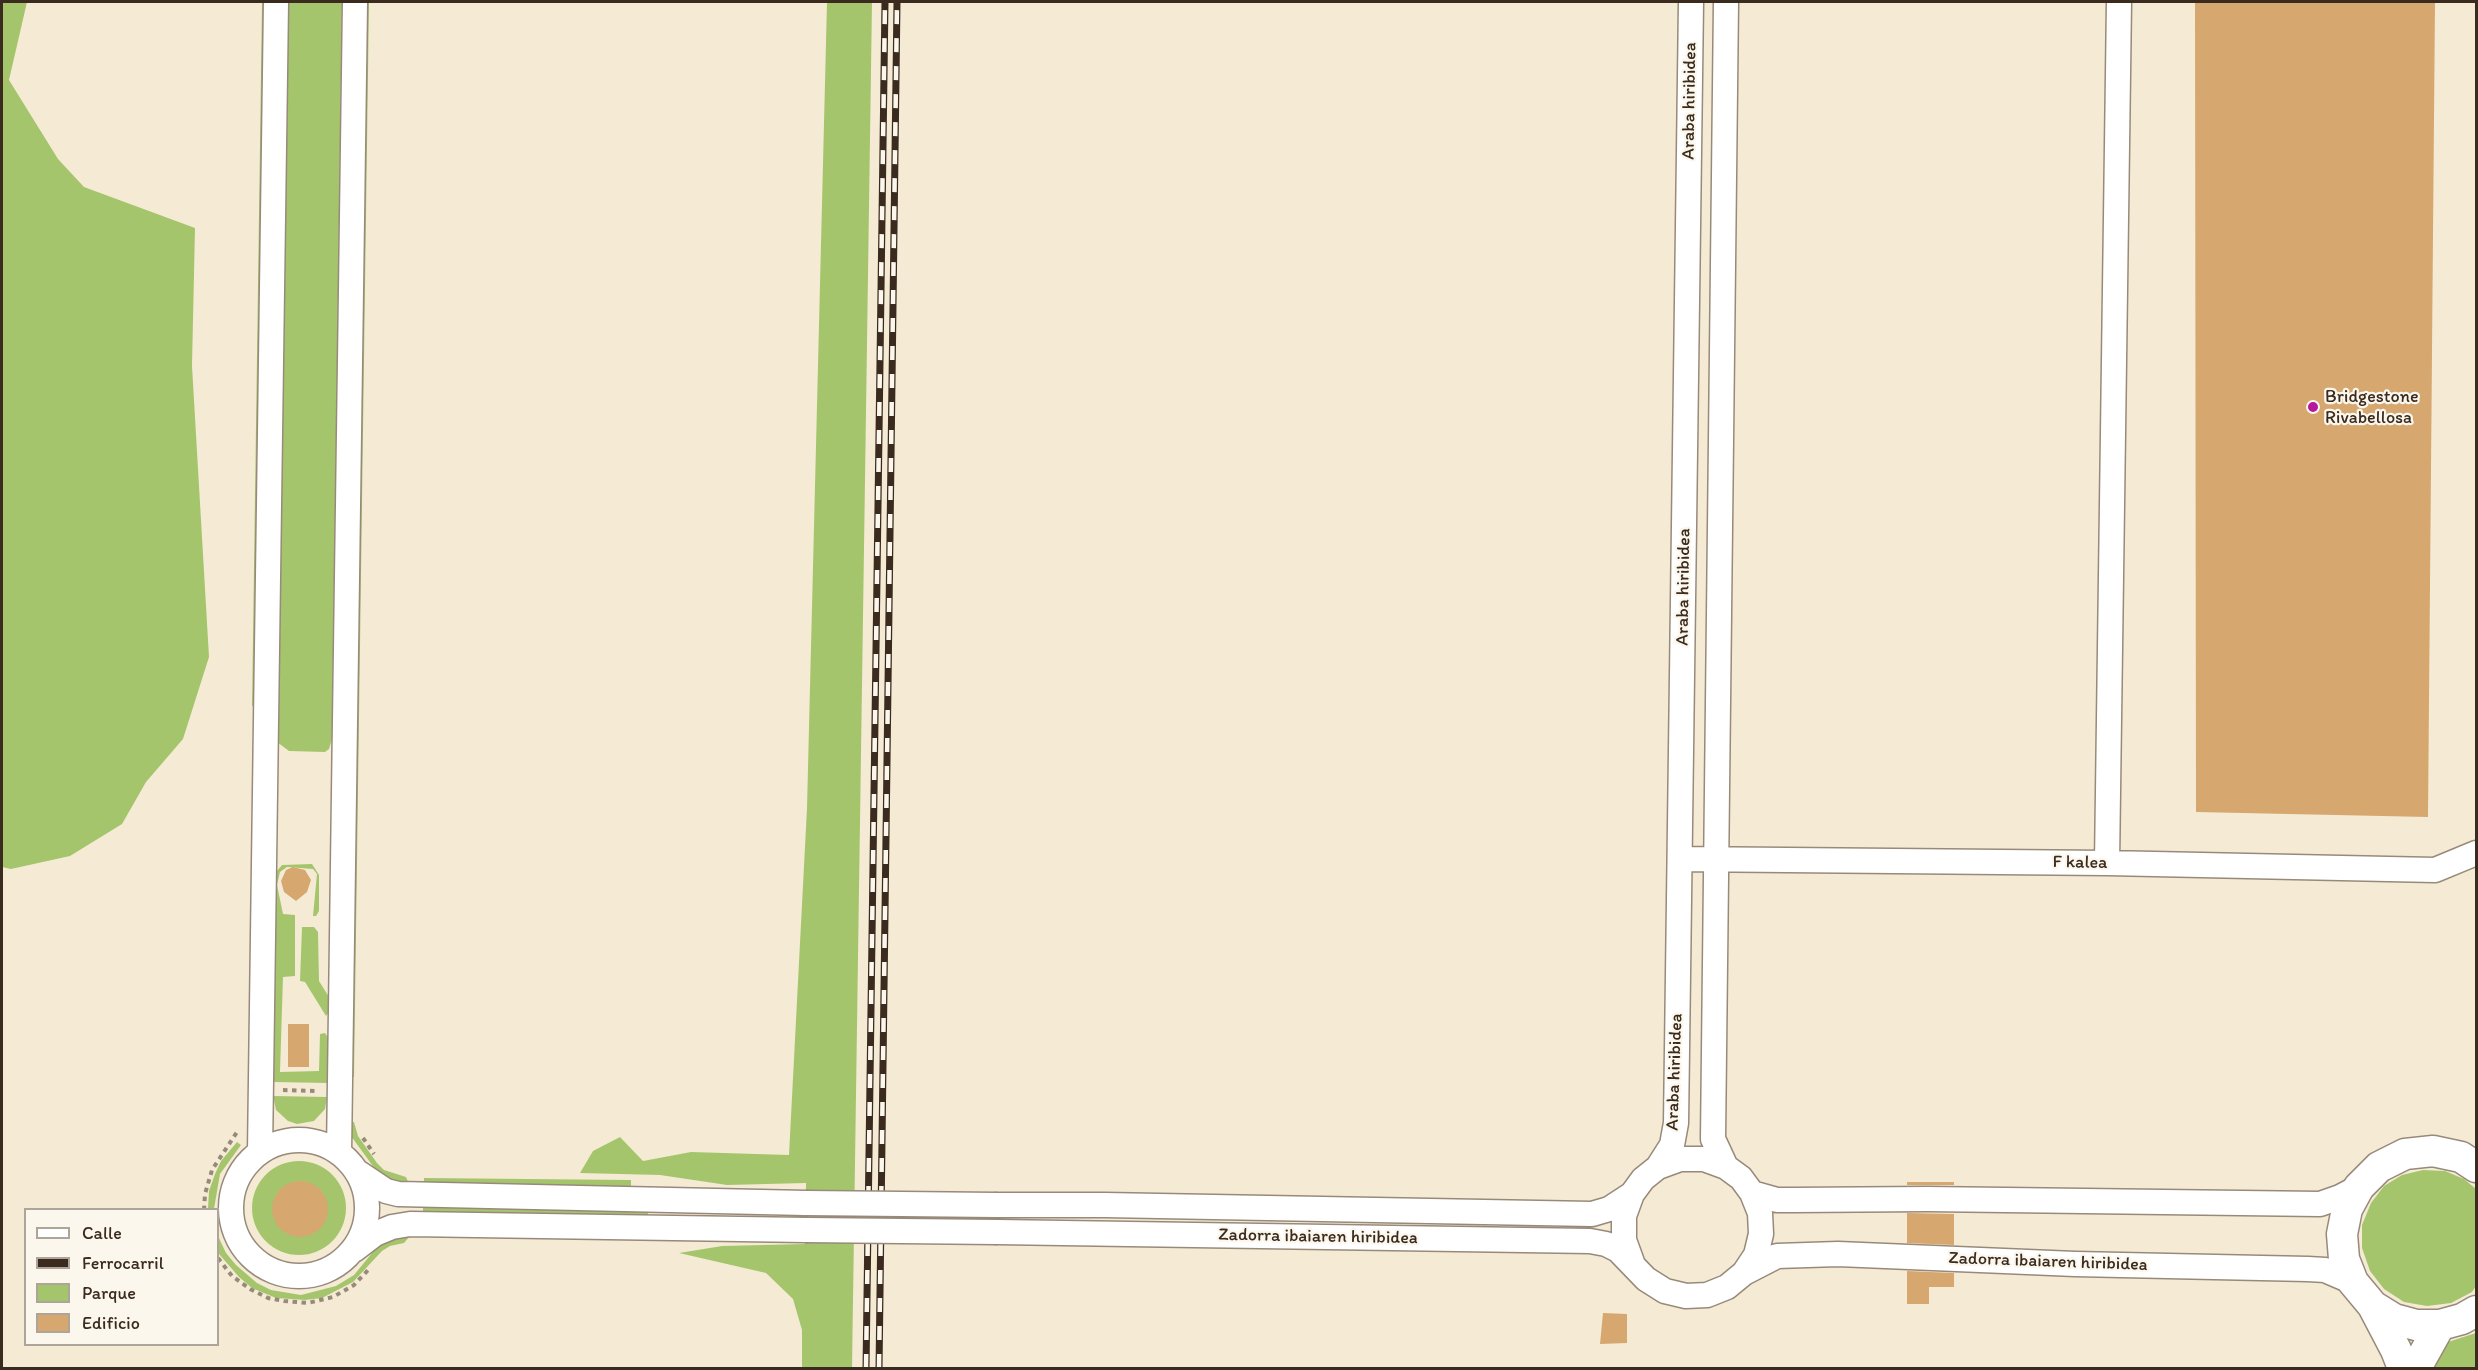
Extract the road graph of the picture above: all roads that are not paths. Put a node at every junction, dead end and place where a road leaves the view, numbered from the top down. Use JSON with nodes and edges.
{"nodes":[{"id":1,"x":276,"y":2,"type":"edge"},
{"id":2,"x":355,"y":2,"type":"edge"},
{"id":3,"x":1691,"y":2,"type":"edge"},
{"id":4,"x":1725,"y":2,"type":"edge"},
{"id":5,"x":2119,"y":2,"type":"edge"},
{"id":6,"x":2476,"y":853,"type":"edge"},
{"id":7,"x":1680,"y":859,"type":"junction"},
{"id":8,"x":1715,"y":860,"type":"junction"},
{"id":9,"x":2107,"y":863,"type":"junction"},
{"id":10,"x":260,"y":1151,"type":"junction"},
{"id":11,"x":339,"y":1152,"type":"junction"},
{"id":12,"x":367,"y":1165,"type":"junction"},
{"id":13,"x":1658,"y":1167,"type":"junction"},
{"id":14,"x":1726,"y":1167,"type":"junction"},
{"id":15,"x":2476,"y":1167,"type":"edge"},
{"id":16,"x":2359,"y":1187,"type":"junction"},
{"id":17,"x":1752,"y":1193,"type":"junction"},
{"id":18,"x":1632,"y":1194,"type":"junction"},
{"id":19,"x":354,"y":1250,"type":"junction"},
{"id":20,"x":1632,"y":1262,"type":"junction"},
{"id":21,"x":1744,"y":1273,"type":"junction"},
{"id":22,"x":2353,"y":1282,"type":"junction"},
{"id":23,"x":2373,"y":1306,"type":"junction"},
{"id":24,"x":2476,"y":1311,"type":"edge"},
{"id":25,"x":2440,"y":1325,"type":"junction"},
{"id":26,"x":2403,"y":1368,"type":"edge"},
{"id":27,"x":2416,"y":1368,"type":"edge"}],
"edges":[{"from":1,"to":10,"type":"street"},
{"from":2,"to":11,"type":"street"},
{"from":3,"to":7,"type":"street","name":"Araba hiribidea"},
{"from":4,"to":8,"type":"street","name":"Araba hiribidea"},
{"from":5,"to":9,"type":"street"},
{"from":6,"to":9,"type":"street","name":"F kalea"},
{"from":7,"to":8,"type":"street","name":"F kalea"},
{"from":7,"to":13,"type":"street","name":"Araba hiribidea"},
{"from":8,"to":9,"type":"street","name":"F kalea"},
{"from":8,"to":14,"type":"street","name":"Araba hiribidea"},
{"from":10,"to":11,"type":"street"},
{"from":10,"to":19,"type":"street"},
{"from":11,"to":12,"type":"street"},
{"from":12,"to":18,"type":"street","name":"Zadorra ibaiaren hiribidea","bridge":true},
{"from":12,"to":19,"type":"street"},
{"from":13,"to":14,"type":"street"},
{"from":13,"to":18,"type":"street"},
{"from":14,"to":17,"type":"street"},
{"from":15,"to":16,"type":"street"},
{"from":16,"to":17,"type":"street"},
{"from":16,"to":22,"type":"street"},
{"from":17,"to":21,"type":"street"},
{"from":18,"to":20,"type":"street"},
{"from":19,"to":20,"type":"street","name":"Zadorra ibaiaren hiribidea","bridge":true},
{"from":20,"to":21,"type":"street"},
{"from":21,"to":22,"type":"street","name":"Zadorra ibaiaren hiribidea"},
{"from":22,"to":23,"type":"street"},
{"from":23,"to":25,"type":"street"},
{"from":23,"to":26,"type":"street"},
{"from":24,"to":25,"type":"street"},
{"from":25,"to":27,"type":"street"}]}
